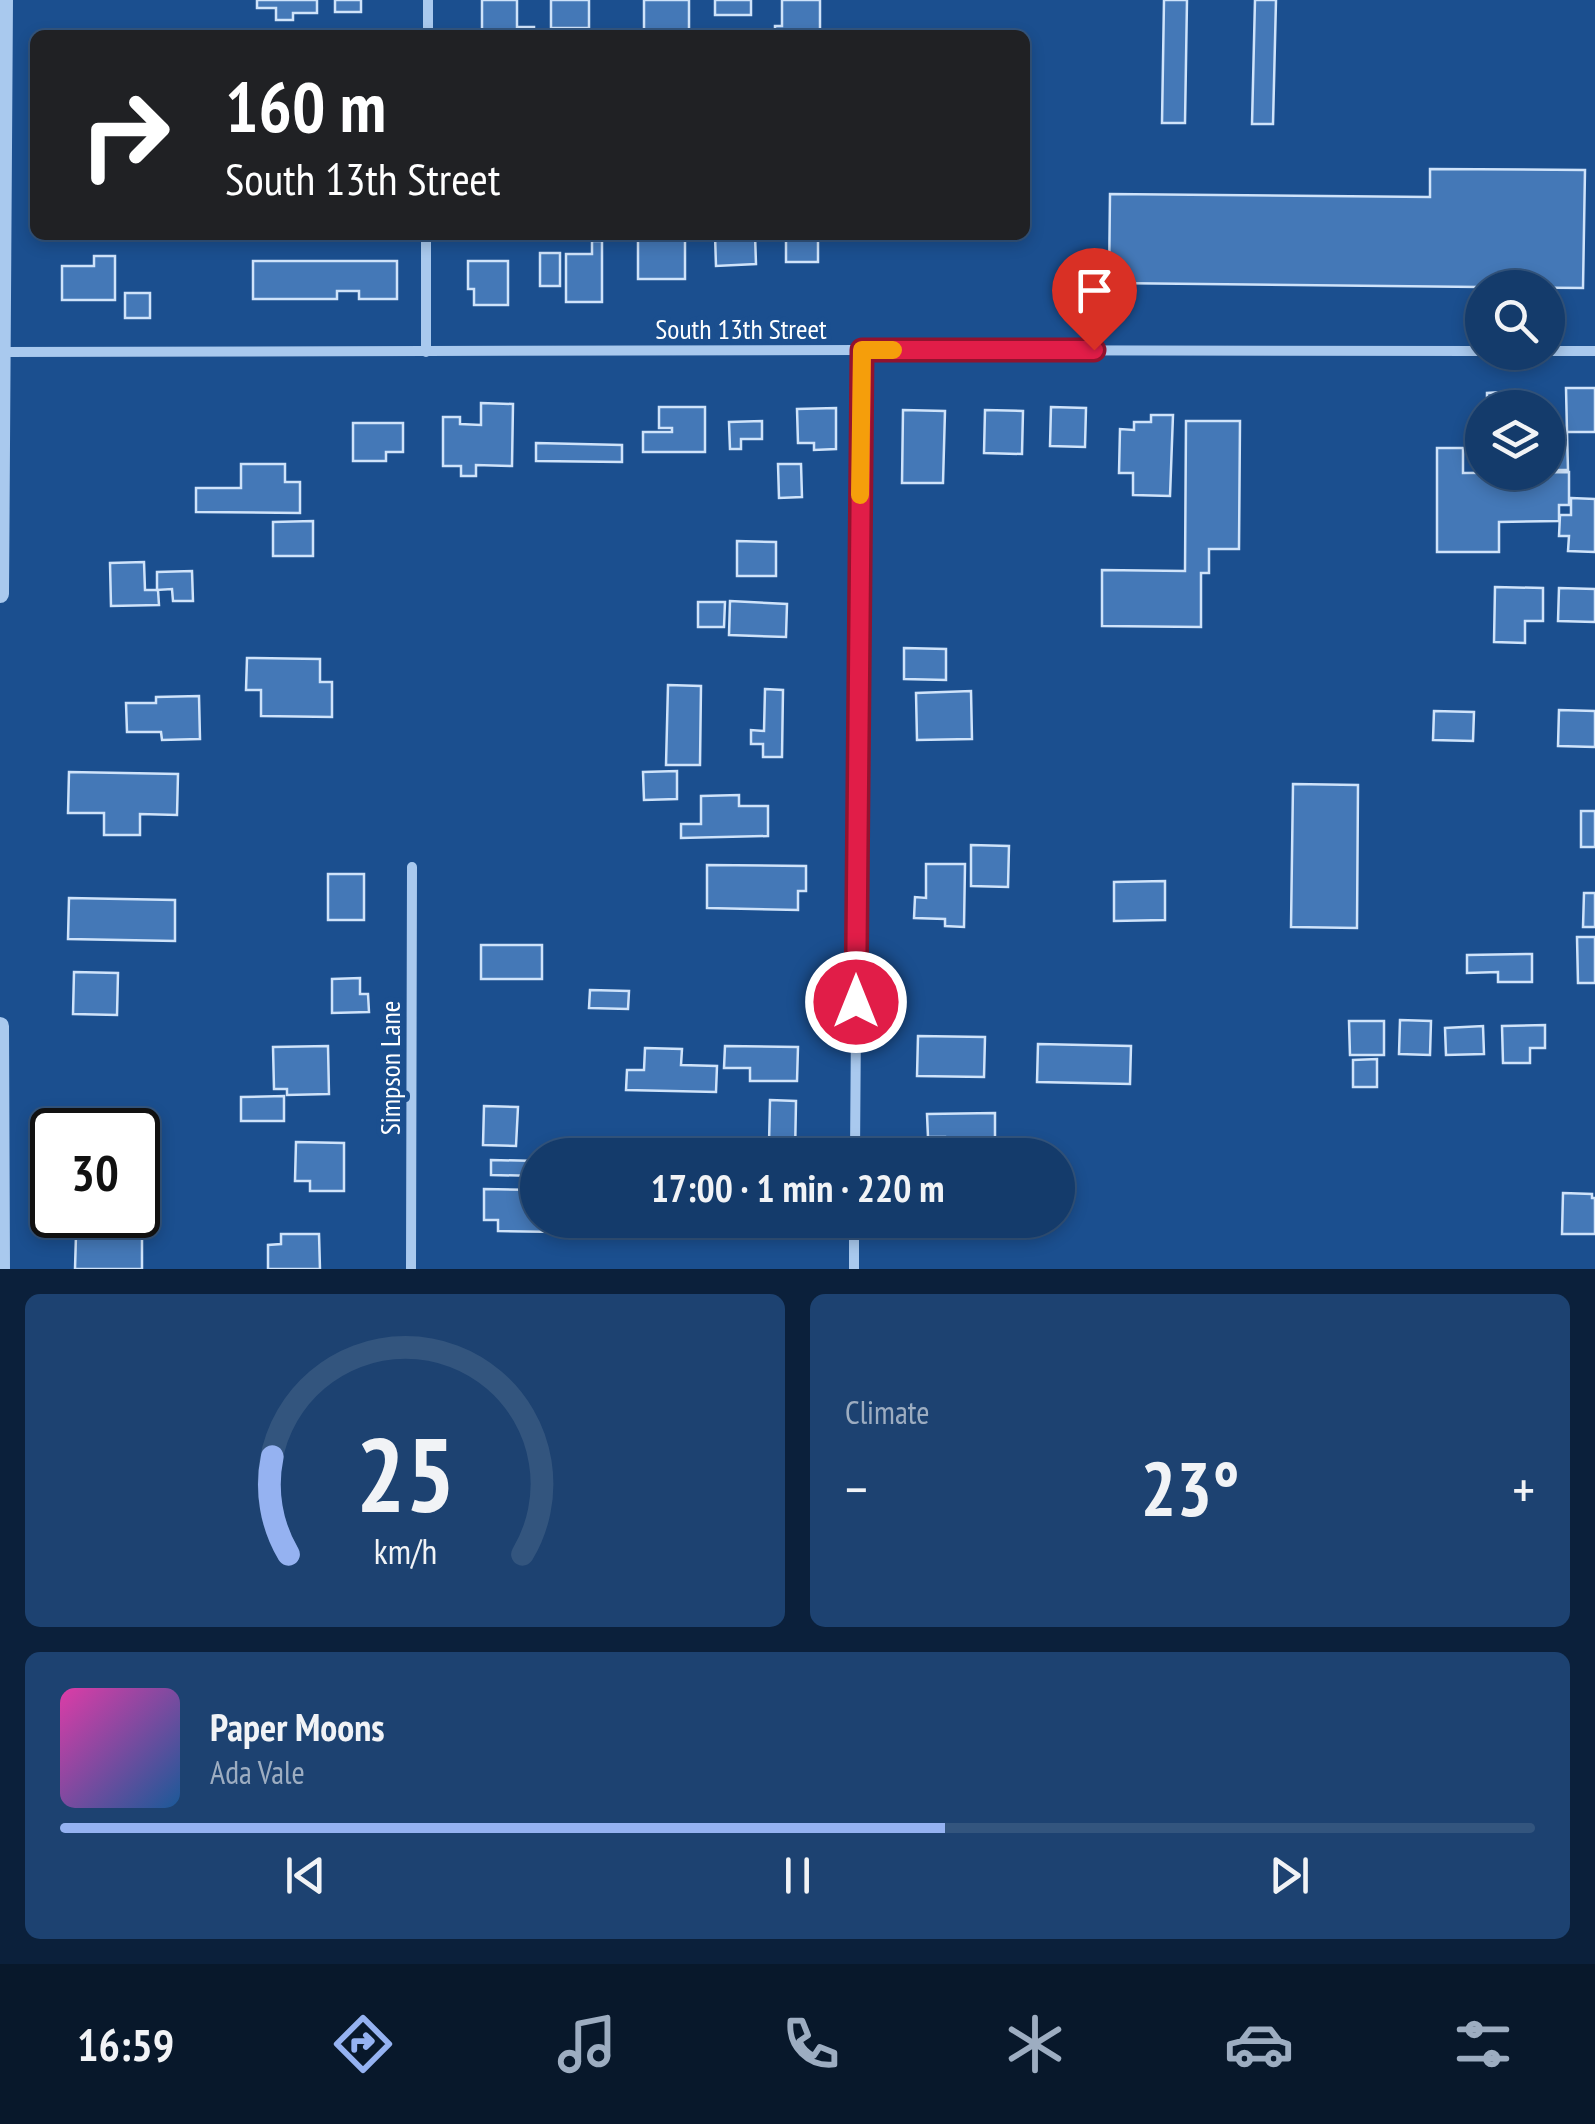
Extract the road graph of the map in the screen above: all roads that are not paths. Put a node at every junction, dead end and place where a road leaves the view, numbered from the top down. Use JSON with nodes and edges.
{"nodes":[{"id":1,"x":4,"y":0,"type":"edge"},
{"id":2,"x":428,"y":0,"type":"edge"},
{"id":3,"x":428,"y":30,"type":"edge"},
{"id":4,"x":426,"y":240,"type":"edge"},
{"id":5,"x":862,"y":350,"type":"junction"},
{"id":6,"x":1465,"y":351,"type":"edge"},
{"id":7,"x":1565,"y":351,"type":"edge"},
{"id":8,"x":1595,"y":351,"type":"edge"},
{"id":9,"x":1,"y":352,"type":"edge"},
{"id":10,"x":426,"y":352,"type":"junction"},
{"id":11,"x":0,"y":594,"type":"edge"},
{"id":12,"x":412,"y":867,"type":"dead end"},
{"id":13,"x":0,"y":1026,"type":"edge"},
{"id":14,"x":855,"y":1138,"type":"edge"},
{"id":15,"x":854,"y":1238,"type":"edge"},
{"id":16,"x":1,"y":1269,"type":"edge"},
{"id":17,"x":411,"y":1269,"type":"edge"},
{"id":18,"x":854,"y":1269,"type":"edge"}],
"edges":[{"from":1,"to":9,"type":"street"},
{"from":2,"to":3,"type":"street"},
{"from":4,"to":10,"type":"street"},
{"from":5,"to":6,"type":"street","name":"South 13th Street"},
{"from":5,"to":10,"type":"street","name":"South 13th Street"},
{"from":5,"to":14,"type":"street"},
{"from":7,"to":8,"type":"street"},
{"from":9,"to":10,"type":"street","name":"South 13th Street"},
{"from":9,"to":11,"type":"street"},
{"from":12,"to":17,"type":"street","name":"Simpson Lane"},
{"from":13,"to":16,"type":"street"},
{"from":15,"to":18,"type":"street"}]}
